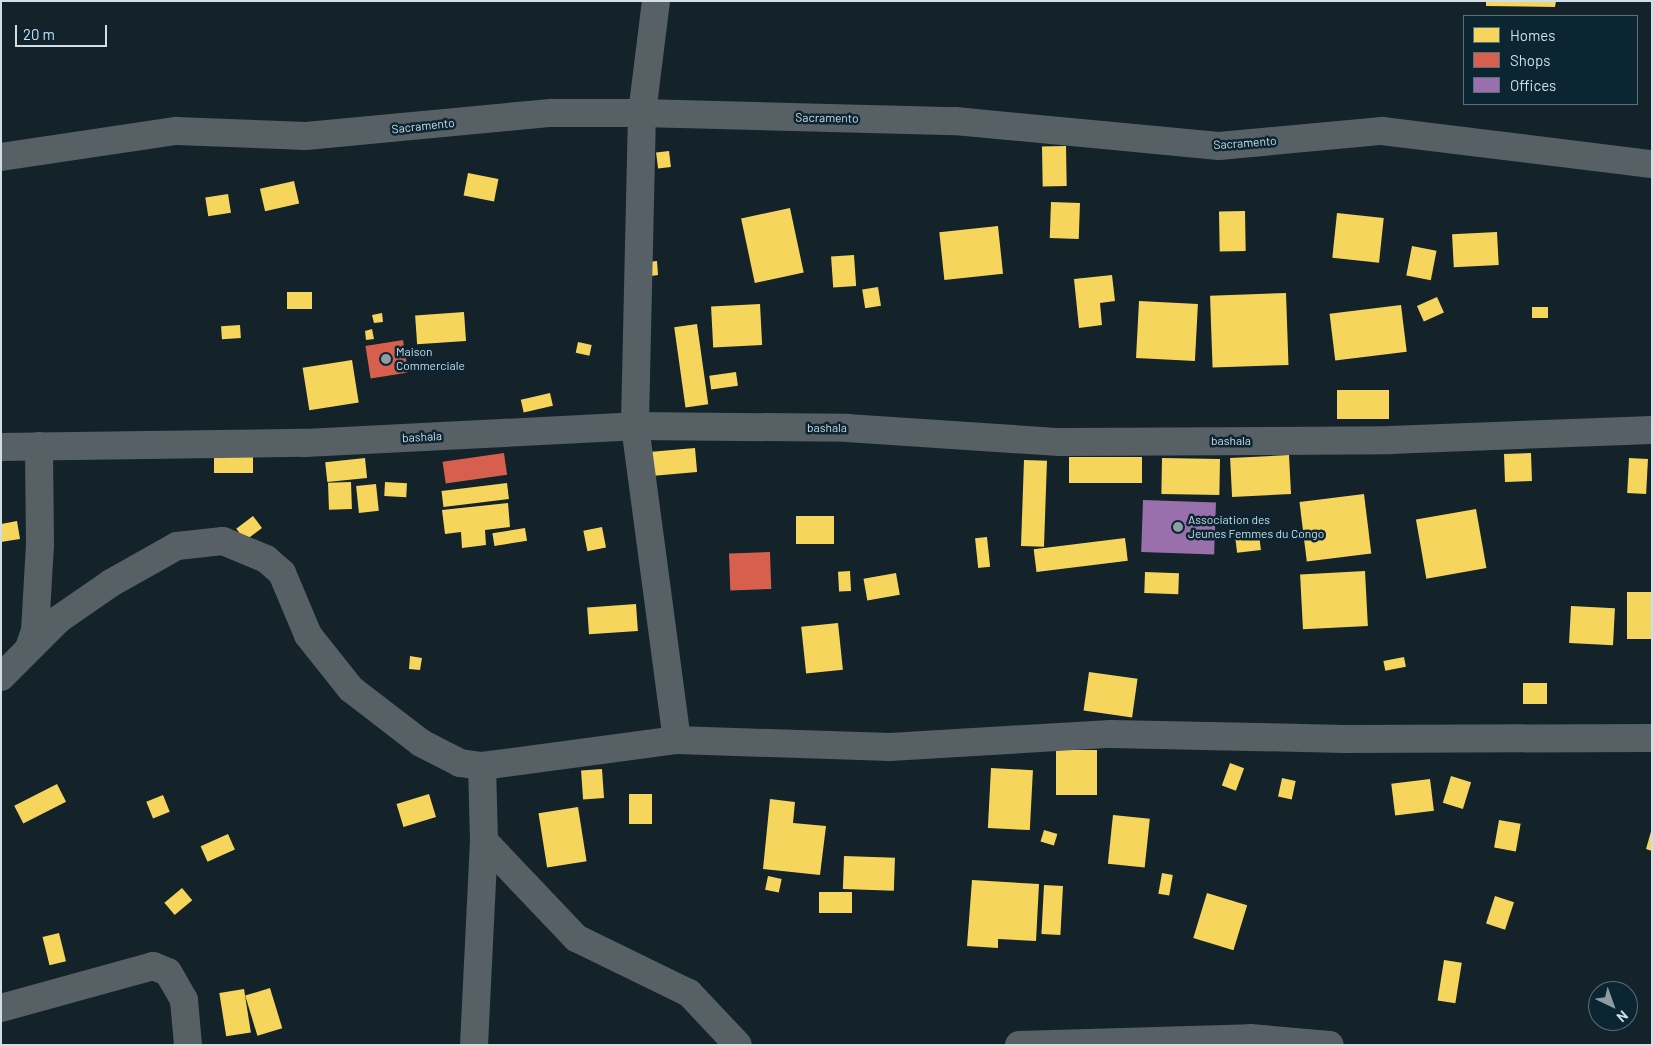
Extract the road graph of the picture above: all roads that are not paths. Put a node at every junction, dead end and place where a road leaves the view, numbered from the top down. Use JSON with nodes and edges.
{"nodes":[{"id":1,"x":656,"y":1,"type":"edge"},
{"id":2,"x":642,"y":113,"type":"junction"},
{"id":3,"x":1,"y":157,"type":"edge"},
{"id":4,"x":1652,"y":164,"type":"edge"},
{"id":5,"x":635,"y":426,"type":"junction"},
{"id":6,"x":1652,"y":430,"type":"edge"},
{"id":7,"x":38,"y":446,"type":"junction"},
{"id":8,"x":1,"y":447,"type":"edge"},
{"id":9,"x":29,"y":648,"type":"junction"},
{"id":10,"x":1,"y":678,"type":"edge"},
{"id":11,"x":1652,"y":738,"type":"edge"},
{"id":12,"x":677,"y":740,"type":"junction"},
{"id":13,"x":482,"y":766,"type":"junction"},
{"id":14,"x":484,"y":841,"type":"junction"},
{"id":15,"x":1,"y":1008,"type":"edge"},
{"id":16,"x":188,"y":1045,"type":"edge"},
{"id":17,"x":474,"y":1045,"type":"edge"},
{"id":18,"x":738,"y":1045,"type":"edge"},
{"id":19,"x":1019,"y":1045,"type":"edge"},
{"id":20,"x":1330,"y":1045,"type":"edge"}],
"edges":[{"from":1,"to":2,"type":"street"},
{"from":2,"to":3,"type":"street","name":"Sacramento"},
{"from":2,"to":4,"type":"street","name":"Sacramento"},
{"from":2,"to":5,"type":"street"},
{"from":5,"to":6,"type":"street","name":"bashala"},
{"from":5,"to":7,"type":"street","name":"bashala"},
{"from":5,"to":12,"type":"street"},
{"from":7,"to":8,"type":"street","name":"bashala"},
{"from":7,"to":9,"type":"street"},
{"from":9,"to":10,"type":"street"},
{"from":9,"to":13,"type":"street"},
{"from":11,"to":12,"type":"street"},
{"from":12,"to":13,"type":"street"},
{"from":13,"to":14,"type":"street"},
{"from":14,"to":17,"type":"street"},
{"from":14,"to":18,"type":"street"},
{"from":15,"to":16,"type":"street"},
{"from":19,"to":20,"type":"street"}]}
